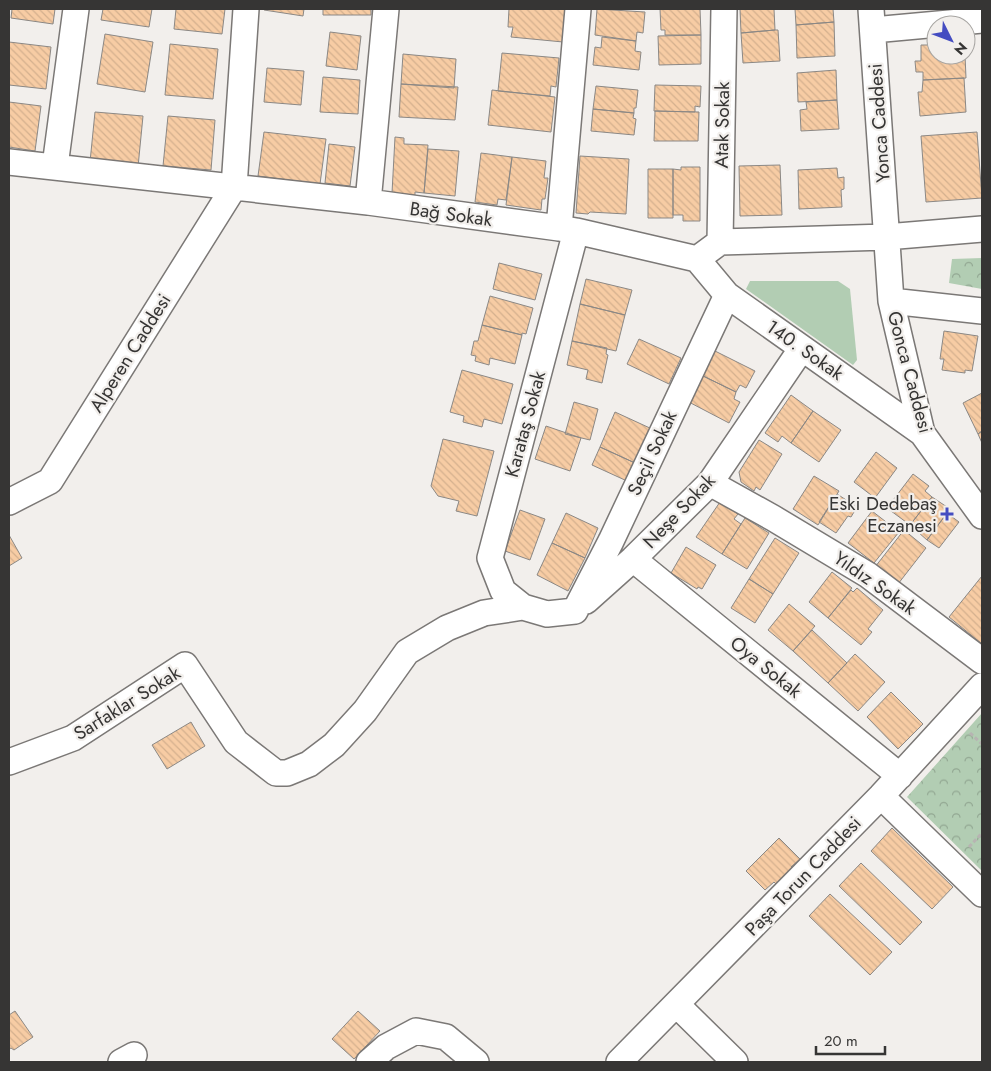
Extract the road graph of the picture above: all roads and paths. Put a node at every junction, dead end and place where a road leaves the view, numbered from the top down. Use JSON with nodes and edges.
{"nodes":[{"id":1,"x":76,"y":9,"type":"edge"},
{"id":2,"x":246,"y":9,"type":"edge"},
{"id":3,"x":386,"y":9,"type":"edge"},
{"id":4,"x":578,"y":9,"type":"edge"},
{"id":5,"x":724,"y":9,"type":"edge"},
{"id":6,"x":872,"y":19,"type":"edge"},
{"id":7,"x":982,"y":20,"type":"edge"},
{"id":8,"x":9,"y":162,"type":"edge"},
{"id":9,"x":55,"y":166,"type":"junction"},
{"id":10,"x":234,"y":187,"type":"junction"},
{"id":11,"x":368,"y":202,"type":"junction"},
{"id":12,"x":982,"y":229,"type":"edge"},
{"id":13,"x":568,"y":230,"type":"junction"},
{"id":14,"x":886,"y":237,"type":"junction"},
{"id":15,"x":720,"y":242,"type":"junction"},
{"id":16,"x":697,"y":259,"type":"junction"},
{"id":17,"x":727,"y":294,"type":"junction"},
{"id":18,"x":891,"y":301,"type":"junction"},
{"id":19,"x":982,"y":310,"type":"edge"},
{"id":20,"x":802,"y":348,"type":"junction"},
{"id":21,"x":922,"y":432,"type":"junction"},
{"id":22,"x":710,"y":483,"type":"junction"},
{"id":23,"x":9,"y":502,"type":"edge"},
{"id":24,"x":982,"y":516,"type":"edge"},
{"id":25,"x":633,"y":559,"type":"junction"},
{"id":26,"x":523,"y":607,"type":"junction"},
{"id":27,"x":575,"y":611,"type":"junction"},
{"id":28,"x":982,"y":661,"type":"edge"},
{"id":29,"x":982,"y":686,"type":"edge"},
{"id":30,"x":967,"y":730,"type":"dead end"},
{"id":31,"x":982,"y":744,"type":"edge"},
{"id":32,"x":9,"y":762,"type":"edge"},
{"id":33,"x":900,"y":776,"type":"junction"},
{"id":34,"x":881,"y":796,"type":"junction"},
{"id":35,"x":982,"y":833,"type":"edge"},
{"id":36,"x":963,"y":852,"type":"dead end"},
{"id":37,"x":982,"y":894,"type":"edge"},
{"id":38,"x":677,"y":1005,"type":"junction"},
{"id":39,"x":369,"y":1062,"type":"edge"},
{"id":40,"x":476,"y":1062,"type":"edge"},
{"id":41,"x":620,"y":1062,"type":"edge"},
{"id":42,"x":735,"y":1062,"type":"edge"}],
"edges":[{"from":1,"to":9,"type":"street"},
{"from":2,"to":10,"type":"street"},
{"from":3,"to":11,"type":"street"},
{"from":4,"to":13,"type":"street","name":"Karataş Sokak"},
{"from":5,"to":15,"type":"street","name":"Atak Sokak"},
{"from":6,"to":7,"type":"street"},
{"from":6,"to":14,"type":"street","name":"Yonca Caddesi"},
{"from":8,"to":9,"type":"street","name":"Bağ Sokak"},
{"from":9,"to":10,"type":"street","name":"Bağ Sokak"},
{"from":10,"to":11,"type":"street","name":"Bağ Sokak"},
{"from":10,"to":23,"type":"street","name":"Alperen Caddesi"},
{"from":11,"to":13,"type":"street","name":"Bağ Sokak"},
{"from":12,"to":14,"type":"street"},
{"from":13,"to":16,"type":"street","name":"Bağ Sokak"},
{"from":13,"to":26,"type":"street","name":"Karataş Sokak"},
{"from":14,"to":15,"type":"street"},
{"from":14,"to":18,"type":"street","name":"Yonca Caddesi"},
{"from":15,"to":16,"type":"street"},
{"from":16,"to":17,"type":"street","name":"140. Sokak"},
{"from":17,"to":20,"type":"street","name":"140. Sokak"},
{"from":17,"to":27,"type":"street","name":"Seçil Sokak"},
{"from":18,"to":19,"type":"street"},
{"from":18,"to":21,"type":"street","name":"Gonca Caddesi"},
{"from":20,"to":21,"type":"street","name":"140. Sokak"},
{"from":20,"to":22,"type":"street","name":"Neşe Sokak"},
{"from":21,"to":24,"type":"street","name":"Gonca Caddesi"},
{"from":22,"to":25,"type":"street","name":"Neşe Sokak"},
{"from":22,"to":28,"type":"street","name":"Yıldız Sokak"},
{"from":25,"to":27,"type":"street","name":"Neşe Sokak"},
{"from":25,"to":33,"type":"street","name":"Oya Sokak"},
{"from":26,"to":27,"type":"street"},
{"from":26,"to":32,"type":"street","name":"Sarfaklar Sokak"},
{"from":29,"to":33,"type":"street","name":"Paşa Torun Caddesi"},
{"from":30,"to":31,"type":"path"},
{"from":33,"to":34,"type":"street","name":"Paşa Torun Caddesi"},
{"from":34,"to":37,"type":"street"},
{"from":34,"to":38,"type":"street","name":"Paşa Torun Caddesi"},
{"from":35,"to":36,"type":"path"},
{"from":38,"to":41,"type":"street","name":"Paşa Torun Caddesi"},
{"from":38,"to":42,"type":"street"},
{"from":39,"to":40,"type":"street"}]}
